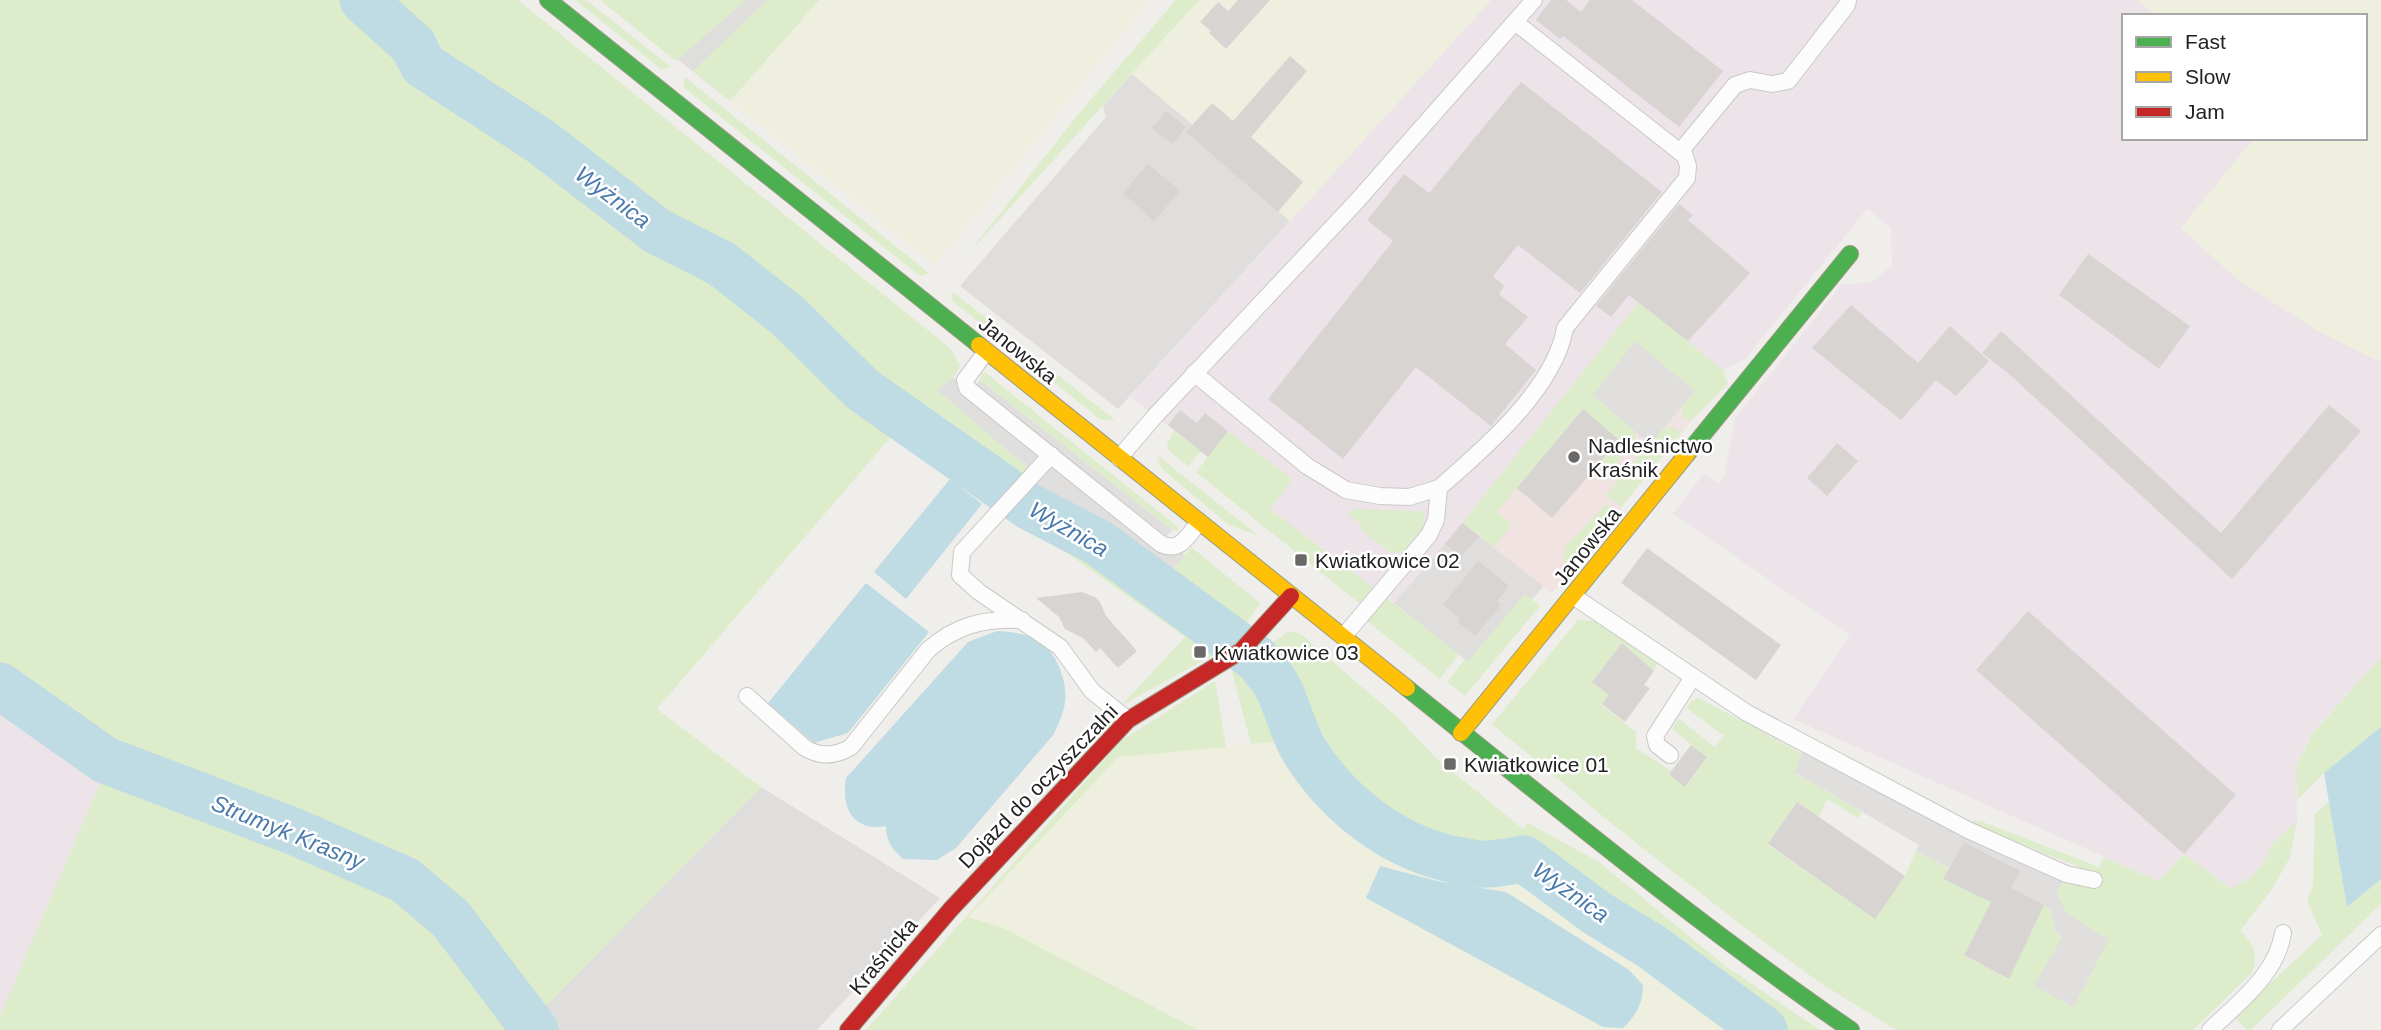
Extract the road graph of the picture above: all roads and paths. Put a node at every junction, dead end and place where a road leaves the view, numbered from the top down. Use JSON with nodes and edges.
{"nodes":[{"id":1,"x":548,"y":0,"type":"edge"},
{"id":2,"x":1534,"y":0,"type":"edge"},
{"id":3,"x":1848,"y":0,"type":"edge"},
{"id":4,"x":1514,"y":22,"type":"junction"},
{"id":5,"x":1680,"y":152,"type":"junction"},
{"id":6,"x":1850,"y":254,"type":"dead end"},
{"id":7,"x":986,"y":352,"type":"junction"},
{"id":8,"x":1194,"y":373,"type":"junction"},
{"id":9,"x":1051,"y":455,"type":"junction"},
{"id":10,"x":1119,"y":457,"type":"junction"},
{"id":11,"x":1439,"y":488,"type":"junction"},
{"id":12,"x":1199,"y":522,"type":"junction"},
{"id":13,"x":1292,"y":596,"type":"junction"},
{"id":14,"x":1573,"y":596,"type":"junction"},
{"id":15,"x":1024,"y":621,"type":"junction"},
{"id":16,"x":1343,"y":637,"type":"junction"},
{"id":17,"x":1693,"y":677,"type":"junction"},
{"id":18,"x":747,"y":696,"type":"dead end"},
{"id":19,"x":1128,"y":720,"type":"junction"},
{"id":20,"x":1461,"y":733,"type":"junction"},
{"id":21,"x":1670,"y":755,"type":"dead end"},
{"id":22,"x":2094,"y":880,"type":"dead end"},
{"id":23,"x":951,"y":909,"type":"joint"},
{"id":24,"x":2283,"y":933,"type":"dead end"},
{"id":25,"x":2381,"y":936,"type":"edge"},
{"id":26,"x":2214,"y":1029,"type":"edge"},
{"id":27,"x":848,"y":1030,"type":"edge"},
{"id":28,"x":1851,"y":1030,"type":"edge"},
{"id":29,"x":2280,"y":1030,"type":"edge"}],
"edges":[{"from":1,"to":7,"type":"street","name":"Janowska"},
{"from":2,"to":4,"type":"lane"},
{"from":3,"to":5,"type":"lane"},
{"from":4,"to":5,"type":"lane"},
{"from":4,"to":8,"type":"lane"},
{"from":5,"to":11,"type":"lane"},
{"from":6,"to":14,"type":"street","name":"Janowska"},
{"from":7,"to":9,"type":"lane"},
{"from":7,"to":10,"type":"street","name":"Janowska"},
{"from":8,"to":10,"type":"lane"},
{"from":8,"to":11,"type":"lane"},
{"from":9,"to":12,"type":"lane"},
{"from":9,"to":15,"type":"lane"},
{"from":10,"to":12,"type":"street","name":"Janowska"},
{"from":11,"to":16,"type":"lane"},
{"from":12,"to":13,"type":"street","name":"Janowska"},
{"from":13,"to":16,"type":"street","name":"Janowska"},
{"from":13,"to":19,"type":"street","name":"Dojazd do oczyszczalni"},
{"from":14,"to":17,"type":"lane"},
{"from":14,"to":20,"type":"street","name":"Janowska"},
{"from":15,"to":18,"type":"lane"},
{"from":15,"to":19,"type":"lane"},
{"from":16,"to":20,"type":"street","name":"Janowska"},
{"from":17,"to":21,"type":"lane"},
{"from":17,"to":22,"type":"lane"},
{"from":19,"to":23,"type":"street","name":"Dojazd do oczyszczalni"},
{"from":20,"to":28,"type":"street","name":"Janowska"},
{"from":23,"to":27,"type":"street","name":"Kraśnicka"},
{"from":24,"to":26,"type":"lane"},
{"from":25,"to":29,"type":"lane"}]}
